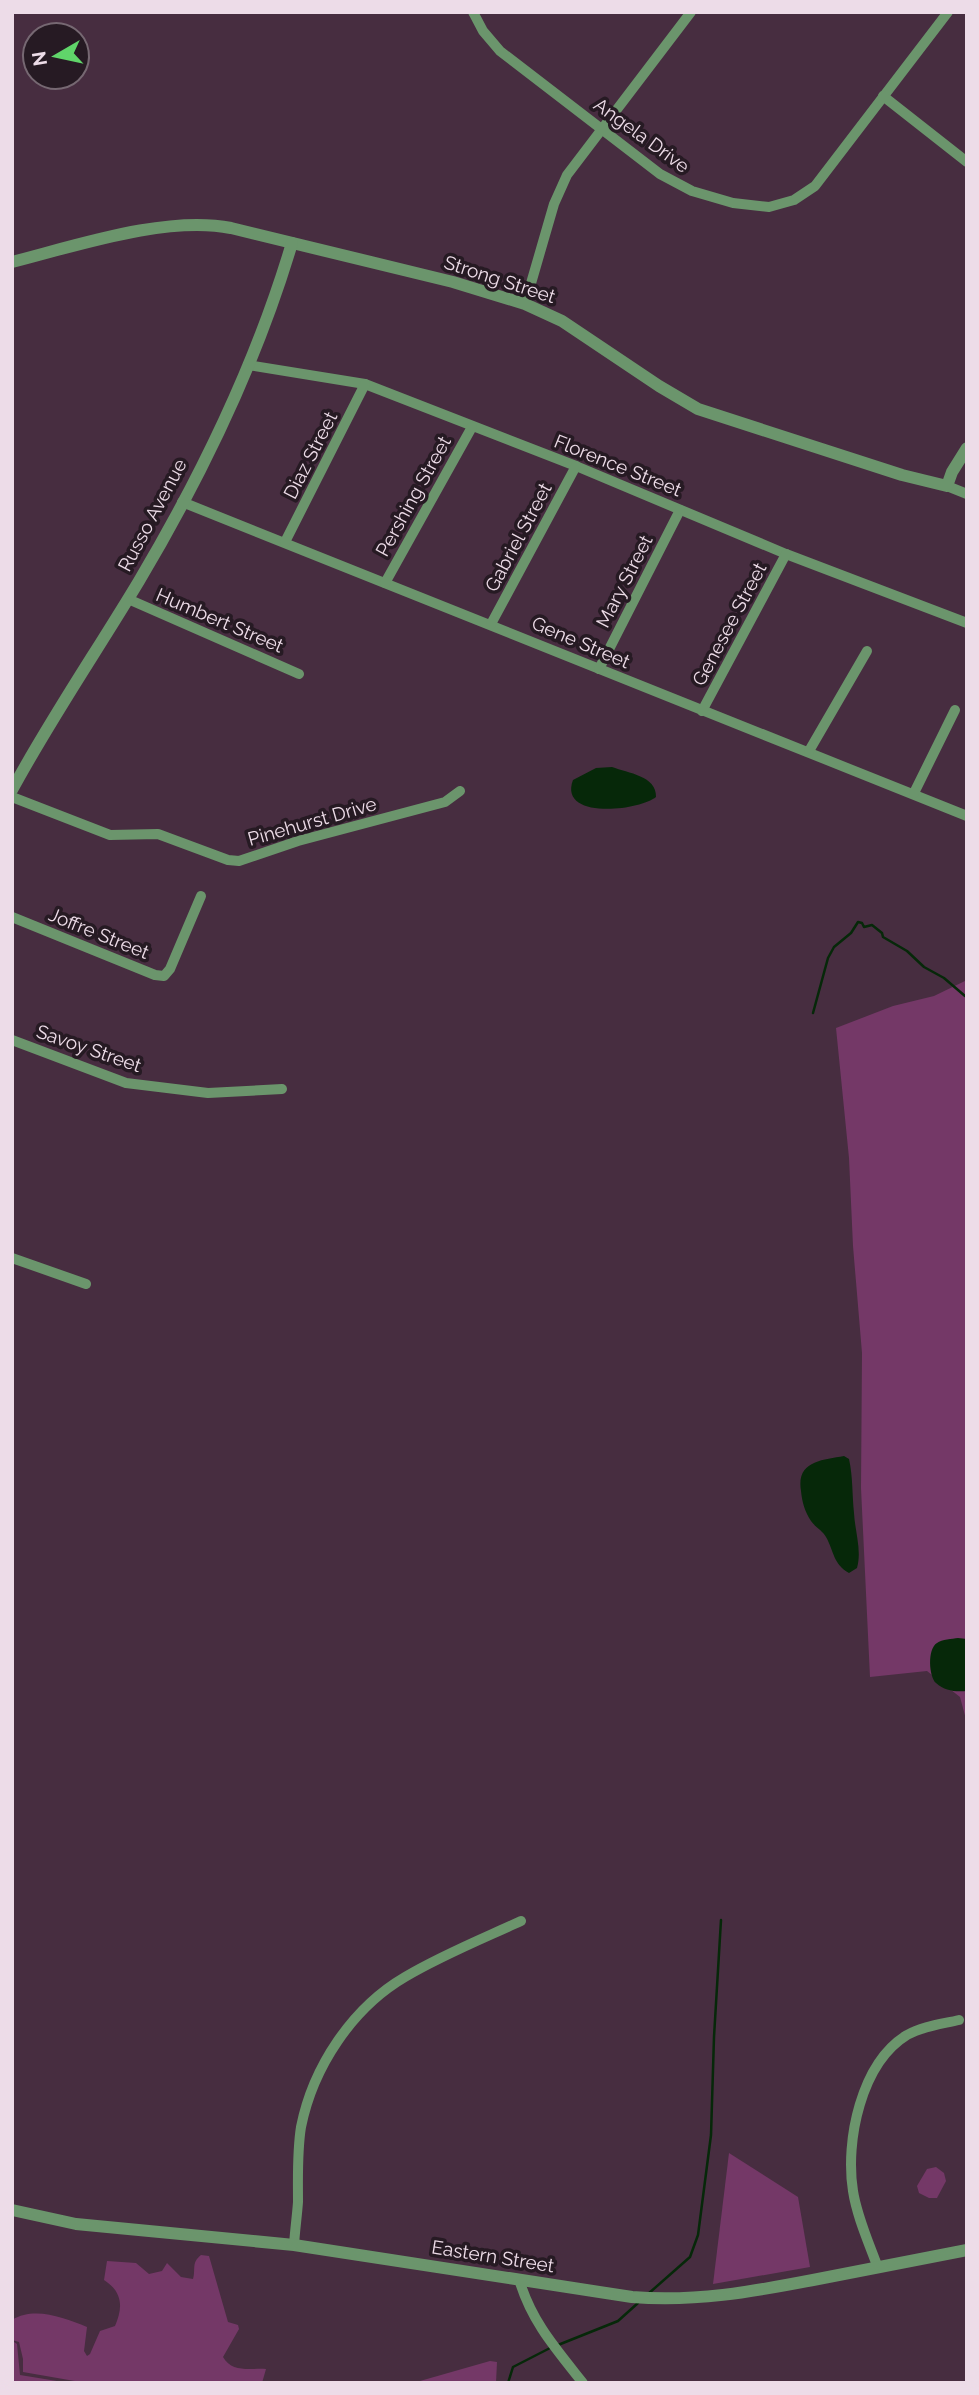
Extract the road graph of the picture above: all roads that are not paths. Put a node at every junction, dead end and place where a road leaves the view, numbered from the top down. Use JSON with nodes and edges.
{"nodes":[{"id":1,"x":473,"y":12,"type":"edge"},
{"id":2,"x":691,"y":12,"type":"edge"},
{"id":3,"x":948,"y":12,"type":"edge"},
{"id":4,"x":883,"y":96,"type":"junction"},
{"id":5,"x":601,"y":128,"type":"junction"},
{"id":6,"x":967,"y":162,"type":"edge"},
{"id":7,"x":292,"y":243,"type":"junction"},
{"id":8,"x":12,"y":262,"type":"edge"},
{"id":9,"x":525,"y":304,"type":"junction"},
{"id":10,"x":248,"y":365,"type":"junction"},
{"id":11,"x":365,"y":384,"type":"junction"},
{"id":12,"x":472,"y":427,"type":"junction"},
{"id":13,"x":967,"y":449,"type":"edge"},
{"id":14,"x":576,"y":466,"type":"junction"},
{"id":15,"x":947,"y":486,"type":"junction"},
{"id":16,"x":967,"y":494,"type":"edge"},
{"id":17,"x":182,"y":502,"type":"junction"},
{"id":18,"x":680,"y":510,"type":"junction"},
{"id":19,"x":285,"y":542,"type":"junction"},
{"id":20,"x":786,"y":554,"type":"junction"},
{"id":21,"x":385,"y":583,"type":"junction"},
{"id":22,"x":128,"y":600,"type":"junction"},
{"id":23,"x":967,"y":623,"type":"edge"},
{"id":24,"x":491,"y":624,"type":"junction"},
{"id":25,"x":867,"y":651,"type":"dead end"},
{"id":26,"x":599,"y":669,"type":"junction"},
{"id":27,"x":299,"y":674,"type":"dead end"},
{"id":28,"x":956,"y":710,"type":"dead end"},
{"id":29,"x":702,"y":711,"type":"junction"},
{"id":30,"x":809,"y":751,"type":"junction"},
{"id":31,"x":12,"y":790,"type":"edge"},
{"id":32,"x":460,"y":791,"type":"dead end"},
{"id":33,"x":914,"y":793,"type":"junction"},
{"id":34,"x":12,"y":797,"type":"edge"},
{"id":35,"x":967,"y":816,"type":"edge"},
{"id":36,"x":201,"y":896,"type":"dead end"},
{"id":37,"x":12,"y":917,"type":"edge"},
{"id":38,"x":12,"y":1040,"type":"edge"},
{"id":39,"x":282,"y":1089,"type":"dead end"},
{"id":40,"x":12,"y":1258,"type":"edge"},
{"id":41,"x":86,"y":1284,"type":"dead end"},
{"id":42,"x":521,"y":1921,"type":"dead end"},
{"id":43,"x":959,"y":2020,"type":"dead end"},
{"id":44,"x":12,"y":2210,"type":"edge"},
{"id":45,"x":294,"y":2245,"type":"junction"},
{"id":46,"x":967,"y":2250,"type":"edge"},
{"id":47,"x":878,"y":2268,"type":"junction"},
{"id":48,"x":519,"y":2279,"type":"junction"},
{"id":49,"x":583,"y":2383,"type":"edge"}],
"edges":[{"from":1,"to":5,"type":"street","name":"Angela Drive"},
{"from":2,"to":5,"type":"street"},
{"from":3,"to":4,"type":"street","name":"Angela Drive"},
{"from":4,"to":5,"type":"street","name":"Angela Drive"},
{"from":4,"to":6,"type":"street"},
{"from":5,"to":9,"type":"street"},
{"from":7,"to":8,"type":"street","name":"Strong Street"},
{"from":7,"to":9,"type":"street","name":"Strong Street"},
{"from":7,"to":10,"type":"street","name":"Russo Avenue"},
{"from":9,"to":15,"type":"street","name":"Strong Street"},
{"from":10,"to":11,"type":"street","name":"Florence Street"},
{"from":10,"to":17,"type":"street","name":"Russo Avenue"},
{"from":11,"to":12,"type":"street","name":"Florence Street"},
{"from":11,"to":19,"type":"street","name":"Diaz Street"},
{"from":12,"to":14,"type":"street","name":"Florence Street"},
{"from":12,"to":21,"type":"street","name":"Pershing Street"},
{"from":13,"to":15,"type":"street"},
{"from":14,"to":18,"type":"street","name":"Florence Street"},
{"from":14,"to":24,"type":"street","name":"Gabriel Street"},
{"from":15,"to":16,"type":"street"},
{"from":17,"to":19,"type":"street","name":"Gene Street"},
{"from":17,"to":22,"type":"street","name":"Russo Avenue"},
{"from":18,"to":20,"type":"street","name":"Florence Street"},
{"from":18,"to":26,"type":"street","name":"Mary Street"},
{"from":19,"to":21,"type":"street","name":"Gene Street"},
{"from":20,"to":23,"type":"street","name":"Florence Street"},
{"from":20,"to":29,"type":"street","name":"Genesee Street"},
{"from":21,"to":24,"type":"street","name":"Gene Street"},
{"from":22,"to":27,"type":"street","name":"Humbert Street"},
{"from":22,"to":31,"type":"street","name":"Russo Avenue"},
{"from":24,"to":26,"type":"street","name":"Gene Street"},
{"from":25,"to":30,"type":"street"},
{"from":26,"to":29,"type":"street","name":"Gene Street"},
{"from":28,"to":33,"type":"street"},
{"from":29,"to":30,"type":"street","name":"Gene Street"},
{"from":30,"to":33,"type":"street","name":"Gene Street"},
{"from":32,"to":34,"type":"street","name":"Pinehurst Drive"},
{"from":33,"to":35,"type":"street","name":"Gene Street"},
{"from":36,"to":37,"type":"street","name":"Joffre Street"},
{"from":38,"to":39,"type":"street","name":"Savoy Street"},
{"from":40,"to":41,"type":"street"},
{"from":42,"to":45,"type":"street"},
{"from":43,"to":47,"type":"street"},
{"from":44,"to":45,"type":"street","name":"Eastern Street"},
{"from":45,"to":48,"type":"street","name":"Eastern Street"},
{"from":46,"to":47,"type":"street","name":"Eastern Street"},
{"from":47,"to":48,"type":"street","name":"Eastern Street"},
{"from":48,"to":49,"type":"street"}]}
